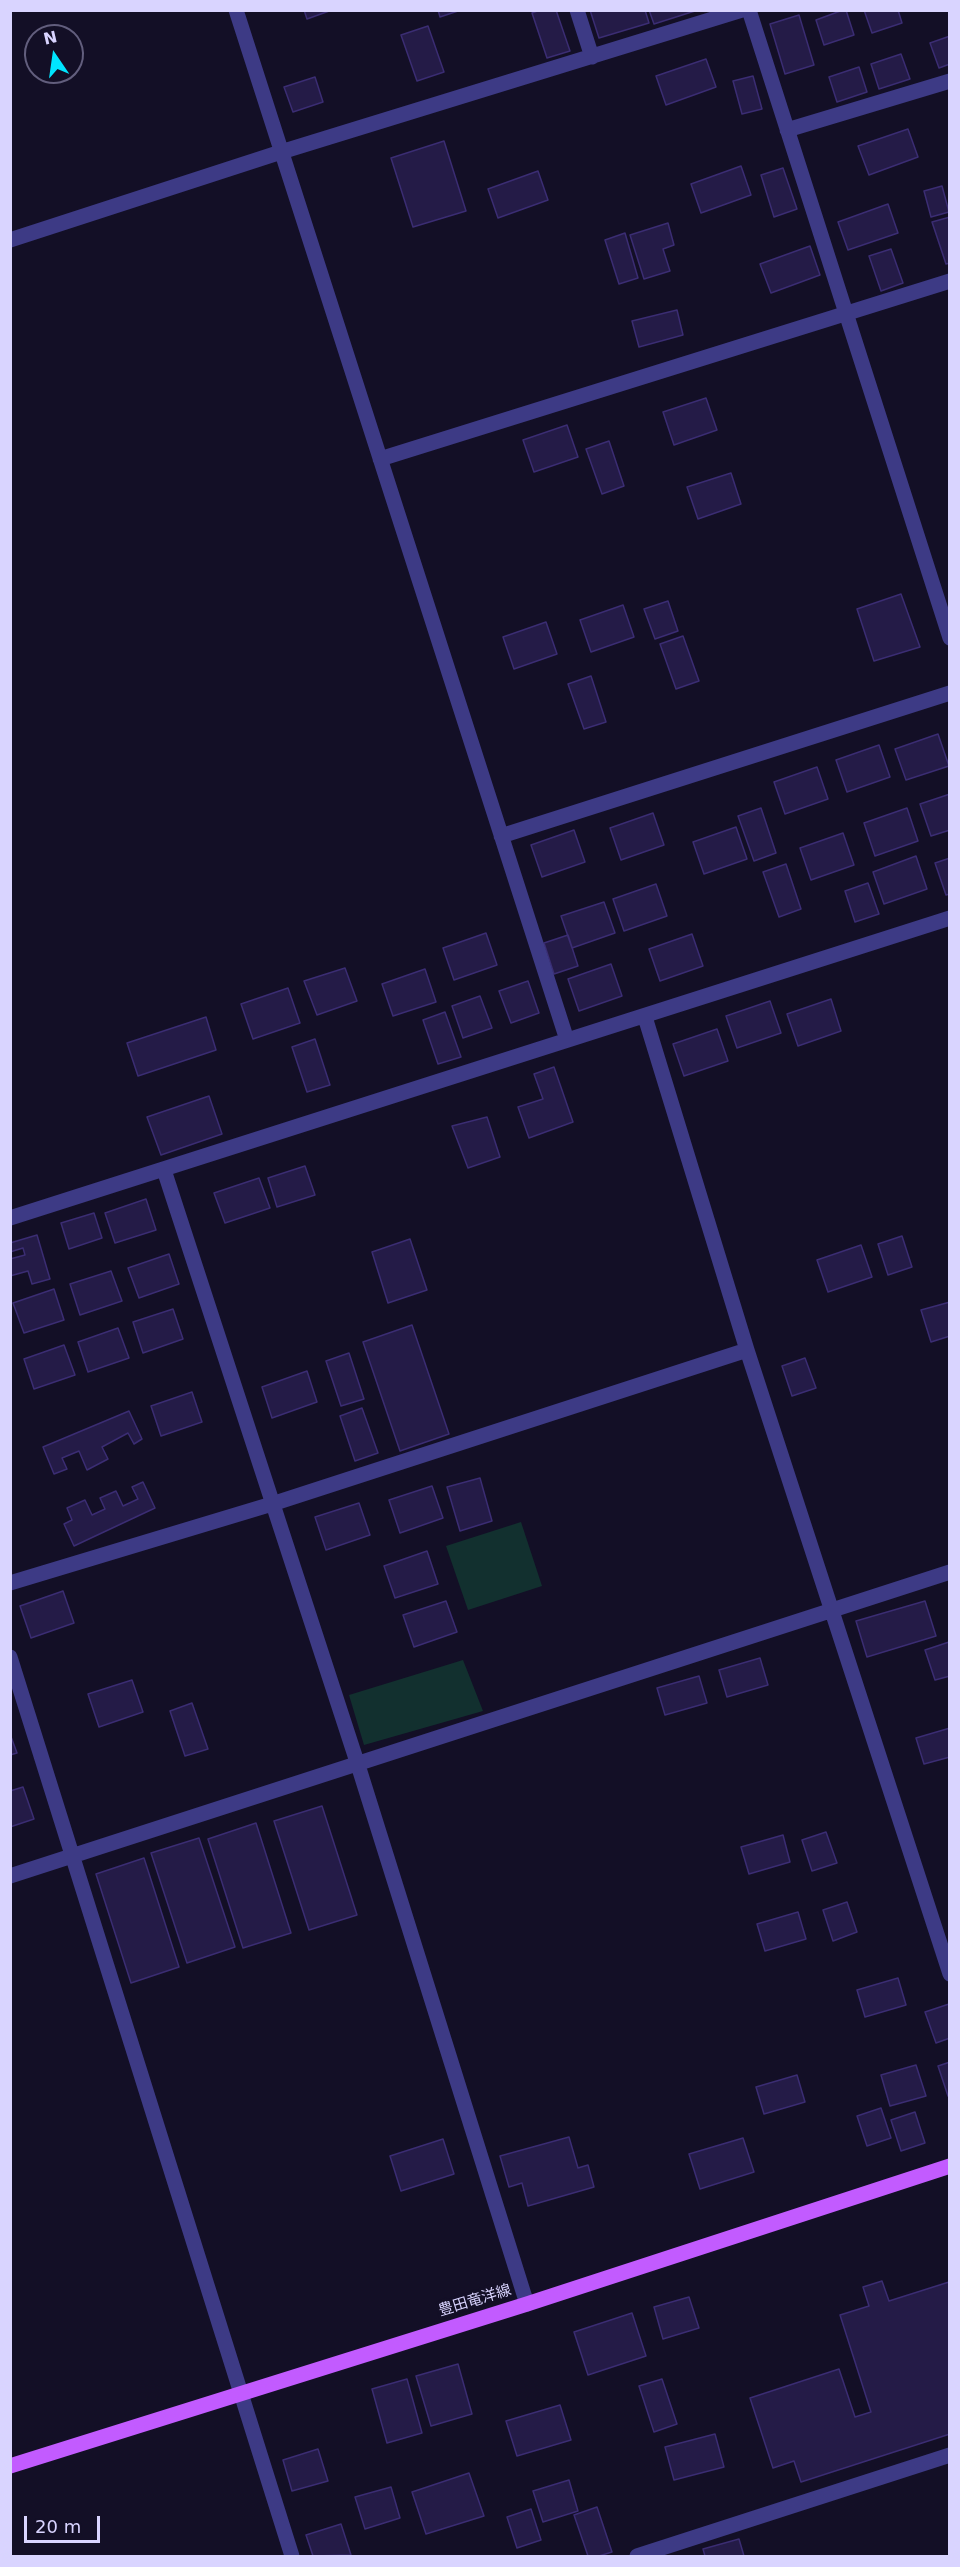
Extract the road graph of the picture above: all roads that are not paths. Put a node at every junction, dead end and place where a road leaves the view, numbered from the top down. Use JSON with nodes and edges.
{"nodes":[{"id":1,"x":236,"y":10,"type":"edge"},
{"id":2,"x":578,"y":10,"type":"edge"},
{"id":3,"x":742,"y":10,"type":"edge"},
{"id":4,"x":749,"y":10,"type":"edge"},
{"id":5,"x":592,"y":57,"type":"junction"},
{"id":6,"x":950,"y":81,"type":"edge"},
{"id":7,"x":787,"y":130,"type":"junction"},
{"id":8,"x":281,"y":152,"type":"junction"},
{"id":9,"x":10,"y":240,"type":"edge"},
{"id":10,"x":950,"y":280,"type":"edge"},
{"id":11,"x":846,"y":313,"type":"junction"},
{"id":12,"x":380,"y":459,"type":"junction"},
{"id":13,"x":950,"y":638,"type":"edge"},
{"id":14,"x":950,"y":693,"type":"edge"},
{"id":15,"x":501,"y":837,"type":"junction"},
{"id":16,"x":950,"y":918,"type":"edge"},
{"id":17,"x":645,"y":1017,"type":"junction"},
{"id":18,"x":567,"y":1040,"type":"junction"},
{"id":19,"x":164,"y":1170,"type":"junction"},
{"id":20,"x":10,"y":1218,"type":"edge"},
{"id":21,"x":747,"y":1350,"type":"junction"},
{"id":22,"x":272,"y":1504,"type":"junction"},
{"id":23,"x":950,"y":1572,"type":"edge"},
{"id":24,"x":10,"y":1583,"type":"edge"},
{"id":25,"x":832,"y":1610,"type":"junction"},
{"id":26,"x":10,"y":1657,"type":"edge"},
{"id":27,"x":358,"y":1765,"type":"junction"},
{"id":28,"x":74,"y":1855,"type":"junction"},
{"id":29,"x":10,"y":1876,"type":"edge"},
{"id":30,"x":950,"y":1974,"type":"edge"},
{"id":31,"x":950,"y":2166,"type":"edge"},
{"id":32,"x":527,"y":2304,"type":"junction"},
{"id":33,"x":240,"y":2393,"type":"junction"},
{"id":34,"x":950,"y":2456,"type":"edge"},
{"id":35,"x":10,"y":2466,"type":"edge"},
{"id":36,"x":292,"y":2556,"type":"edge"},
{"id":37,"x":637,"y":2556,"type":"edge"}],
"edges":[{"from":1,"to":8,"type":"street"},
{"from":2,"to":5,"type":"street"},
{"from":3,"to":5,"type":"street"},
{"from":4,"to":7,"type":"street"},
{"from":5,"to":8,"type":"street"},
{"from":6,"to":7,"type":"street"},
{"from":7,"to":11,"type":"street"},
{"from":8,"to":9,"type":"street"},
{"from":8,"to":12,"type":"street"},
{"from":10,"to":11,"type":"street"},
{"from":11,"to":12,"type":"street"},
{"from":11,"to":13,"type":"street"},
{"from":12,"to":15,"type":"street"},
{"from":14,"to":15,"type":"street"},
{"from":15,"to":18,"type":"street"},
{"from":16,"to":17,"type":"street"},
{"from":17,"to":18,"type":"street"},
{"from":17,"to":21,"type":"street"},
{"from":18,"to":19,"type":"street"},
{"from":19,"to":20,"type":"street"},
{"from":19,"to":22,"type":"street"},
{"from":21,"to":22,"type":"street"},
{"from":21,"to":25,"type":"street"},
{"from":22,"to":24,"type":"street"},
{"from":22,"to":27,"type":"street"},
{"from":23,"to":25,"type":"street"},
{"from":25,"to":27,"type":"street"},
{"from":25,"to":30,"type":"street"},
{"from":26,"to":28,"type":"street"},
{"from":27,"to":28,"type":"street"},
{"from":27,"to":32,"type":"street"},
{"from":28,"to":29,"type":"street"},
{"from":28,"to":33,"type":"street"},
{"from":31,"to":32,"type":"main road","name":"豊田竜洋線"},
{"from":32,"to":33,"type":"main road","name":"豊田竜洋線"},
{"from":33,"to":35,"type":"main road","name":"豊田竜洋線"},
{"from":33,"to":36,"type":"street"},
{"from":34,"to":37,"type":"street"}]}
